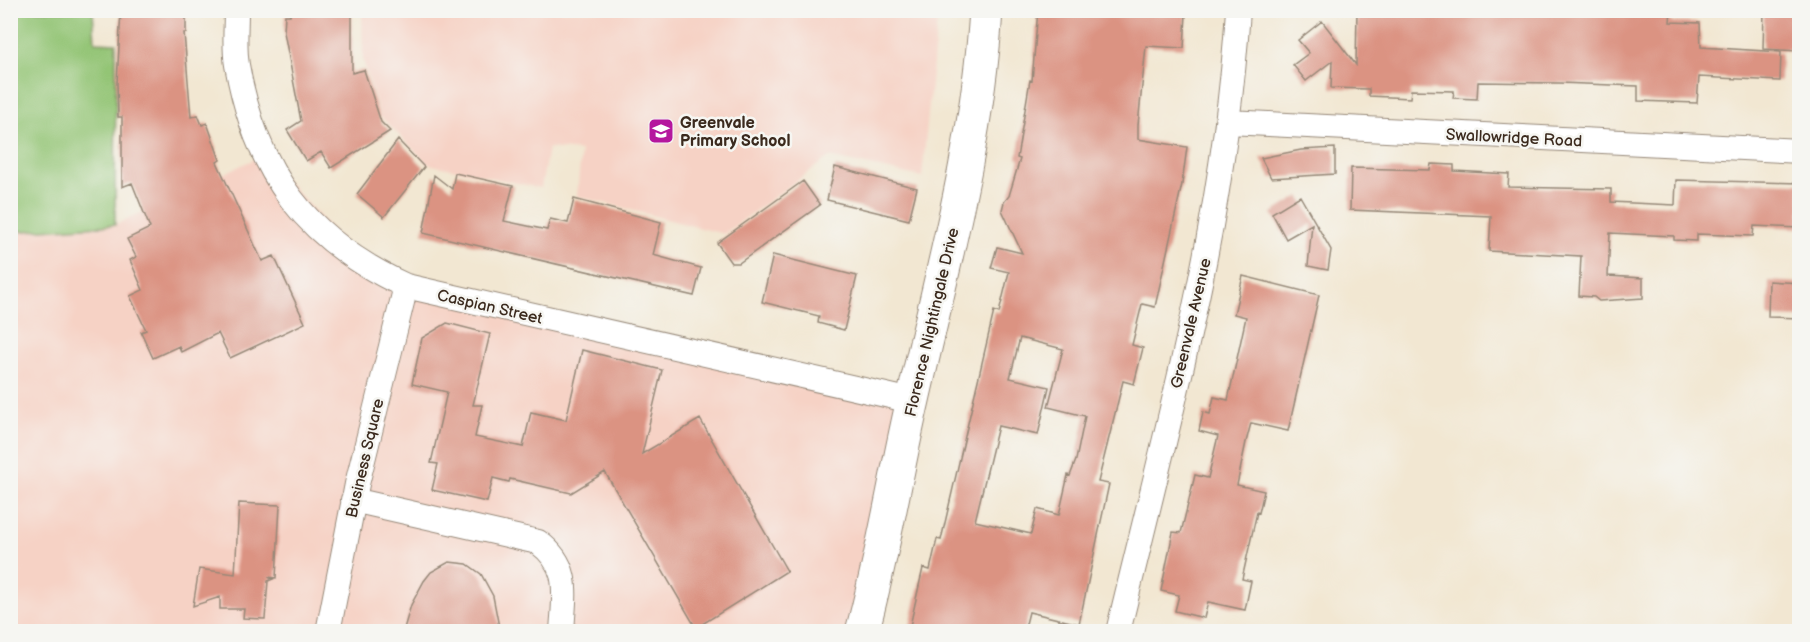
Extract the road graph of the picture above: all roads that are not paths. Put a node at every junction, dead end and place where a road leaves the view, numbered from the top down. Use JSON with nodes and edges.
{"nodes":[{"id":1,"x":236,"y":10,"type":"edge"},
{"id":2,"x":986,"y":10,"type":"edge"},
{"id":3,"x":1238,"y":10,"type":"edge"},
{"id":4,"x":1228,"y":122,"type":"junction"},
{"id":5,"x":1800,"y":151,"type":"edge"},
{"id":6,"x":406,"y":286,"type":"junction"},
{"id":7,"x":912,"y":401,"type":"junction"},
{"id":8,"x":353,"y":500,"type":"junction"},
{"id":9,"x":328,"y":632,"type":"edge"},
{"id":10,"x":562,"y":632,"type":"edge"},
{"id":11,"x":862,"y":632,"type":"edge"},
{"id":12,"x":1118,"y":632,"type":"edge"}],
"edges":[{"from":1,"to":6,"type":"street","name":"Caspian Street"},
{"from":2,"to":7,"type":"street","name":"Florence Nightingale Drive"},
{"from":3,"to":4,"type":"street","name":"Greenvale Avenue"},
{"from":4,"to":5,"type":"street","name":"Swallowridge Road"},
{"from":4,"to":12,"type":"street","name":"Greenvale Avenue"},
{"from":6,"to":7,"type":"street","name":"Caspian Street"},
{"from":6,"to":8,"type":"street","name":"Business Square"},
{"from":7,"to":11,"type":"street","name":"Florence Nightingale Drive"},
{"from":8,"to":9,"type":"street","name":"Business Square"},
{"from":8,"to":10,"type":"street"}]}
